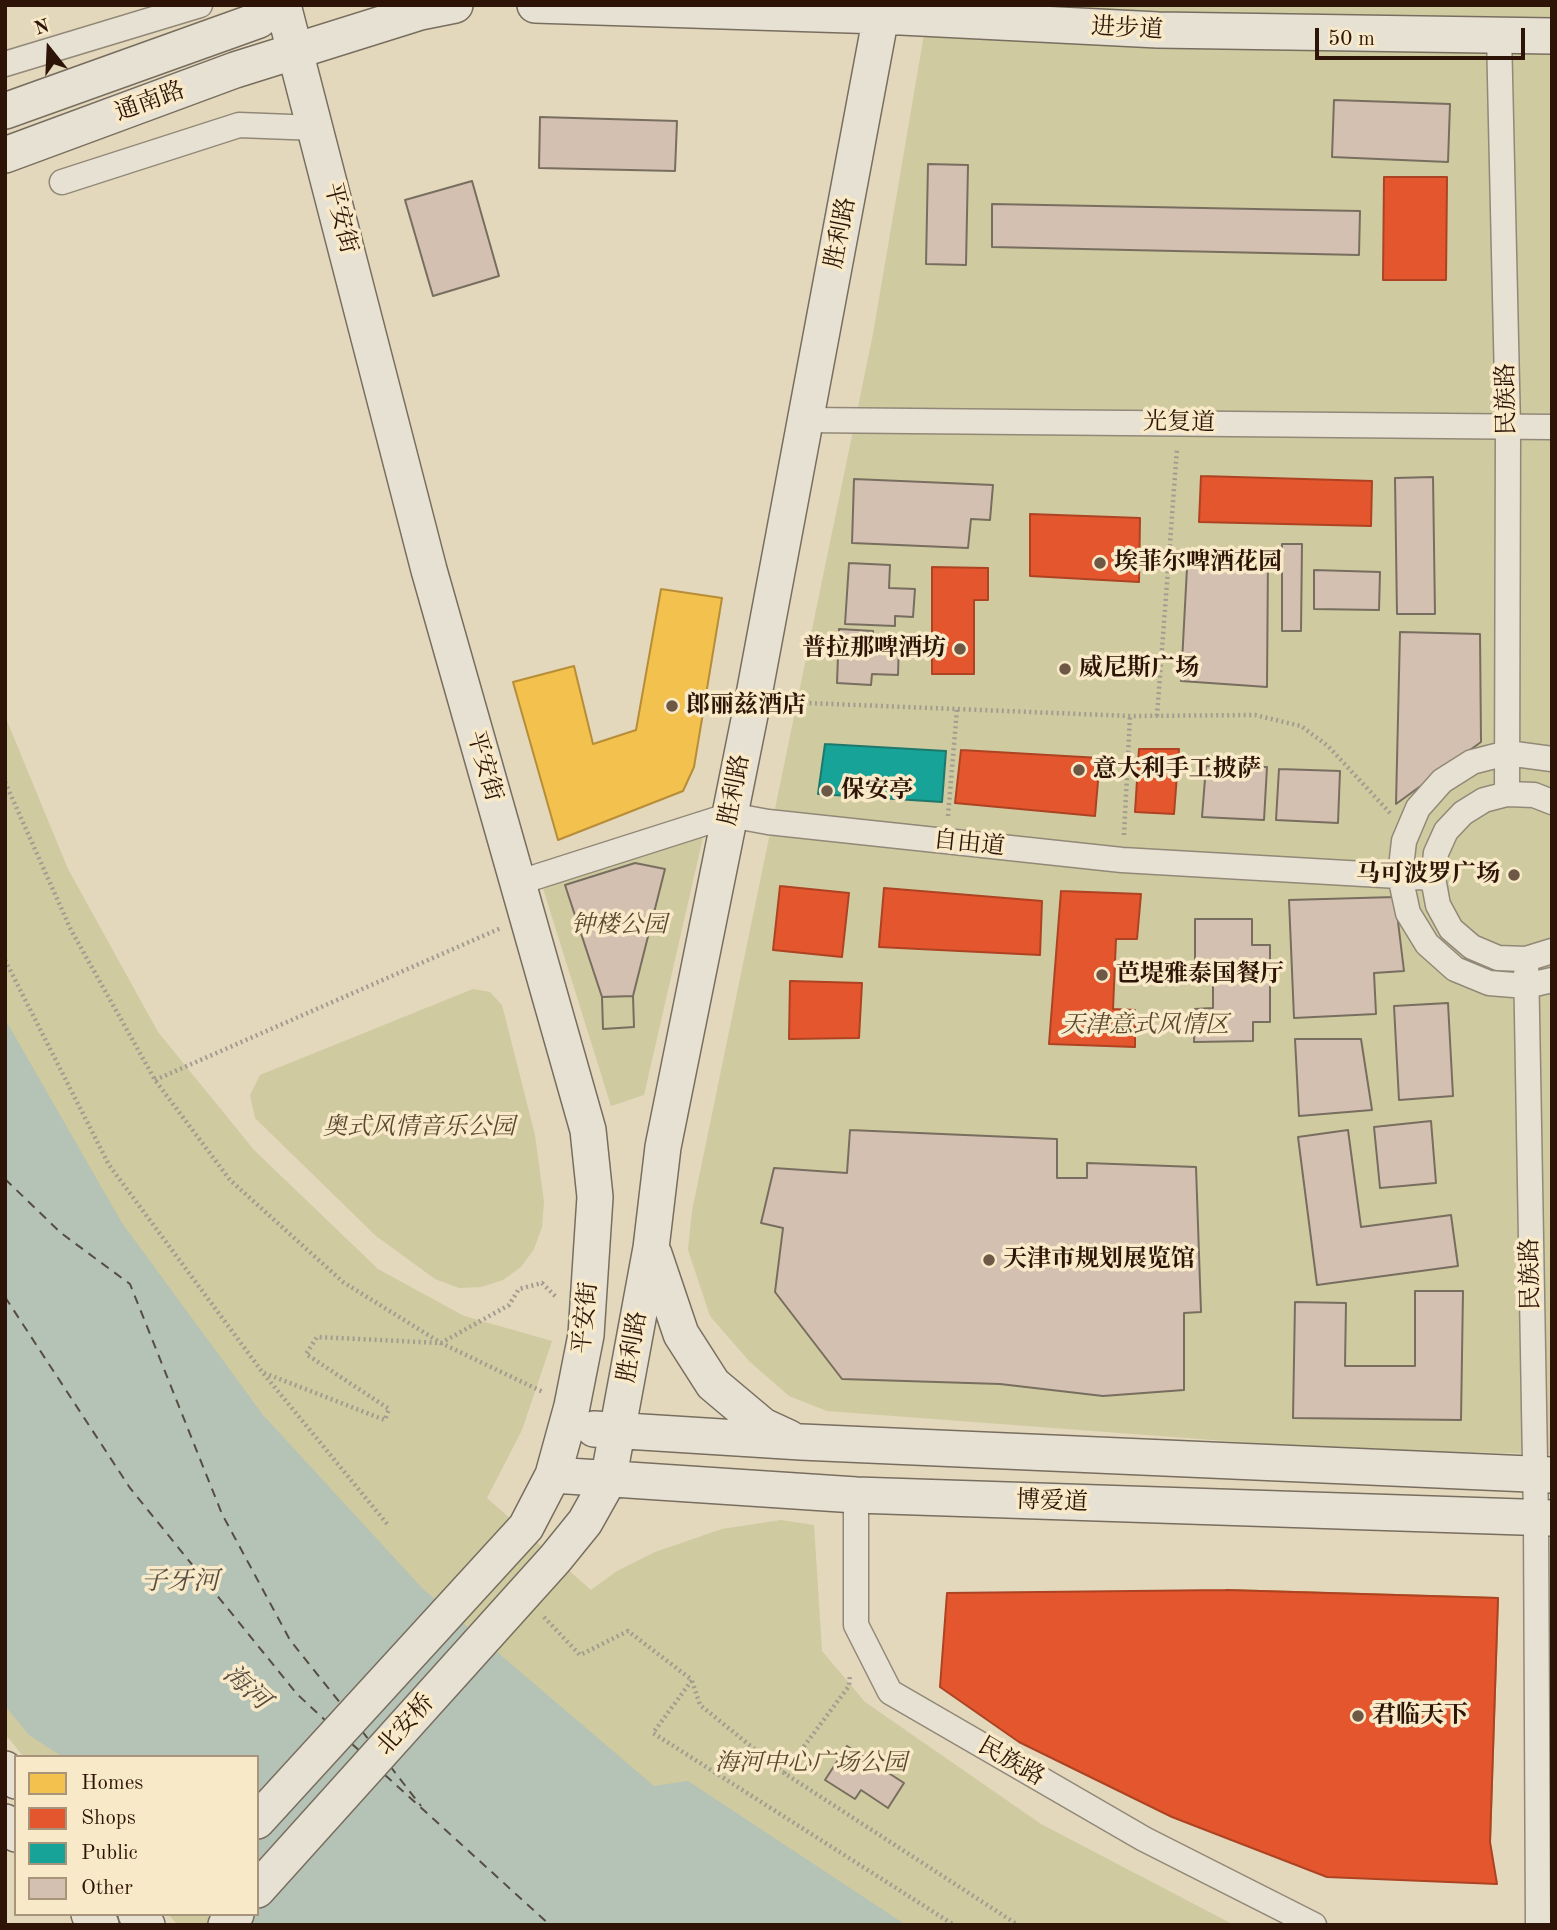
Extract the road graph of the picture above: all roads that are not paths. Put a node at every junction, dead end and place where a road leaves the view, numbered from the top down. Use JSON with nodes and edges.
{"nodes":[{"id":1,"x":200,"y":5,"type":"edge"},
{"id":2,"x":275,"y":5,"type":"edge"},
{"id":3,"x":283,"y":5,"type":"edge"},
{"id":4,"x":455,"y":5,"type":"edge"},
{"id":5,"x":535,"y":5,"type":"edge"},
{"id":6,"x":882,"y":11,"type":"edge"},
{"id":7,"x":1501,"y":20,"type":"edge"},
{"id":8,"x":1552,"y":36,"type":"edge"},
{"id":9,"x":296,"y":50,"type":"junction"},
{"id":10,"x":5,"y":64,"type":"edge"},
{"id":11,"x":5,"y":111,"type":"edge"},
{"id":12,"x":317,"y":128,"type":"junction"},
{"id":13,"x":5,"y":155,"type":"edge"},
{"id":14,"x":62,"y":182,"type":"dead end"},
{"id":15,"x":806,"y":420,"type":"junction"},
{"id":16,"x":1508,"y":427,"type":"junction"},
{"id":17,"x":1552,"y":427,"type":"edge"},
{"id":18,"x":1507,"y":753,"type":"junction"},
{"id":19,"x":1552,"y":759,"type":"edge"},
{"id":20,"x":1507,"y":794,"type":"junction"},
{"id":21,"x":1552,"y":802,"type":"edge"},
{"id":22,"x":730,"y":815,"type":"junction"},
{"id":23,"x":1400,"y":876,"type":"junction"},
{"id":24,"x":1433,"y":877,"type":"junction"},
{"id":25,"x":517,"y":883,"type":"junction"},
{"id":26,"x":1552,"y":951,"type":"edge"},
{"id":27,"x":1526,"y":959,"type":"junction"},
{"id":28,"x":1552,"y":980,"type":"edge"},
{"id":29,"x":1526,"y":986,"type":"junction"},
{"id":30,"x":651,"y":1248,"type":"junction"},
{"id":31,"x":592,"y":1434,"type":"junction"},
{"id":32,"x":802,"y":1443,"type":"junction"},
{"id":33,"x":1543,"y":1476,"type":"edge"},
{"id":34,"x":664,"y":1483,"type":"junction"},
{"id":35,"x":856,"y":1495,"type":"junction"},
{"id":36,"x":1544,"y":1519,"type":"edge"},
{"id":37,"x":585,"y":1522,"type":"junction"},
{"id":38,"x":555,"y":1559,"type":"joint"},
{"id":39,"x":259,"y":1819,"type":"edge"},
{"id":40,"x":259,"y":1888,"type":"edge"},
{"id":41,"x":1314,"y":1925,"type":"edge"},
{"id":42,"x":1538,"y":1925,"type":"edge"}],
"edges":[{"from":1,"to":10,"type":"street"},
{"from":2,"to":11,"type":"main road","name":"通南路"},
{"from":3,"to":9,"type":"main road","name":"平安街"},
{"from":4,"to":9,"type":"main road"},
{"from":5,"to":6,"type":"main road","name":"进步道"},
{"from":6,"to":7,"type":"main road","name":"进步道"},
{"from":6,"to":15,"type":"main road","name":"胜利路"},
{"from":7,"to":8,"type":"main road","name":"进步道"},
{"from":7,"to":16,"type":"street","name":"民族路"},
{"from":9,"to":12,"type":"main road","name":"平安街"},
{"from":9,"to":13,"type":"main road","name":"通南路"},
{"from":12,"to":14,"type":"street"},
{"from":12,"to":25,"type":"main road","name":"平安街"},
{"from":15,"to":16,"type":"street","name":"光复道"},
{"from":15,"to":22,"type":"main road","name":"胜利路"},
{"from":16,"to":17,"type":"street","name":"光复道"},
{"from":16,"to":18,"type":"street","name":"民族路"},
{"from":18,"to":19,"type":"street"},
{"from":18,"to":20,"type":"street","name":"民族路"},
{"from":18,"to":23,"type":"street"},
{"from":20,"to":21,"type":"street"},
{"from":20,"to":24,"type":"street"},
{"from":22,"to":23,"type":"street","name":"自由道"},
{"from":22,"to":25,"type":"street","name":"自由道"},
{"from":22,"to":30,"type":"main road","name":"胜利路"},
{"from":23,"to":24,"type":"street","name":"自由道"},
{"from":23,"to":29,"type":"street"},
{"from":24,"to":27,"type":"street"},
{"from":25,"to":31,"type":"main road","name":"平安街"},
{"from":26,"to":27,"type":"street"},
{"from":27,"to":29,"type":"street","name":"民族路"},
{"from":28,"to":29,"type":"street"},
{"from":29,"to":33,"type":"street","name":"民族路"},
{"from":30,"to":31,"type":"main road","name":"胜利路"},
{"from":30,"to":32,"type":"main road"},
{"from":31,"to":32,"type":"main road","name":"博爱道"},
{"from":31,"to":34,"type":"main road"},
{"from":31,"to":37,"type":"main road","name":"胜利路"},
{"from":31,"to":39,"type":"main road","name":"北安桥"},
{"from":32,"to":33,"type":"main road","name":"博爱道"},
{"from":33,"to":36,"type":"street","name":"民族路"},
{"from":34,"to":35,"type":"main road","name":"博爱道"},
{"from":34,"to":37,"type":"main road"},
{"from":35,"to":36,"type":"main road","name":"博爱道"},
{"from":35,"to":41,"type":"street","name":"民族路"},
{"from":36,"to":42,"type":"street","name":"民族路"},
{"from":37,"to":38,"type":"main road","name":"胜利路"},
{"from":38,"to":40,"type":"main road","name":"北安桥"}]}
